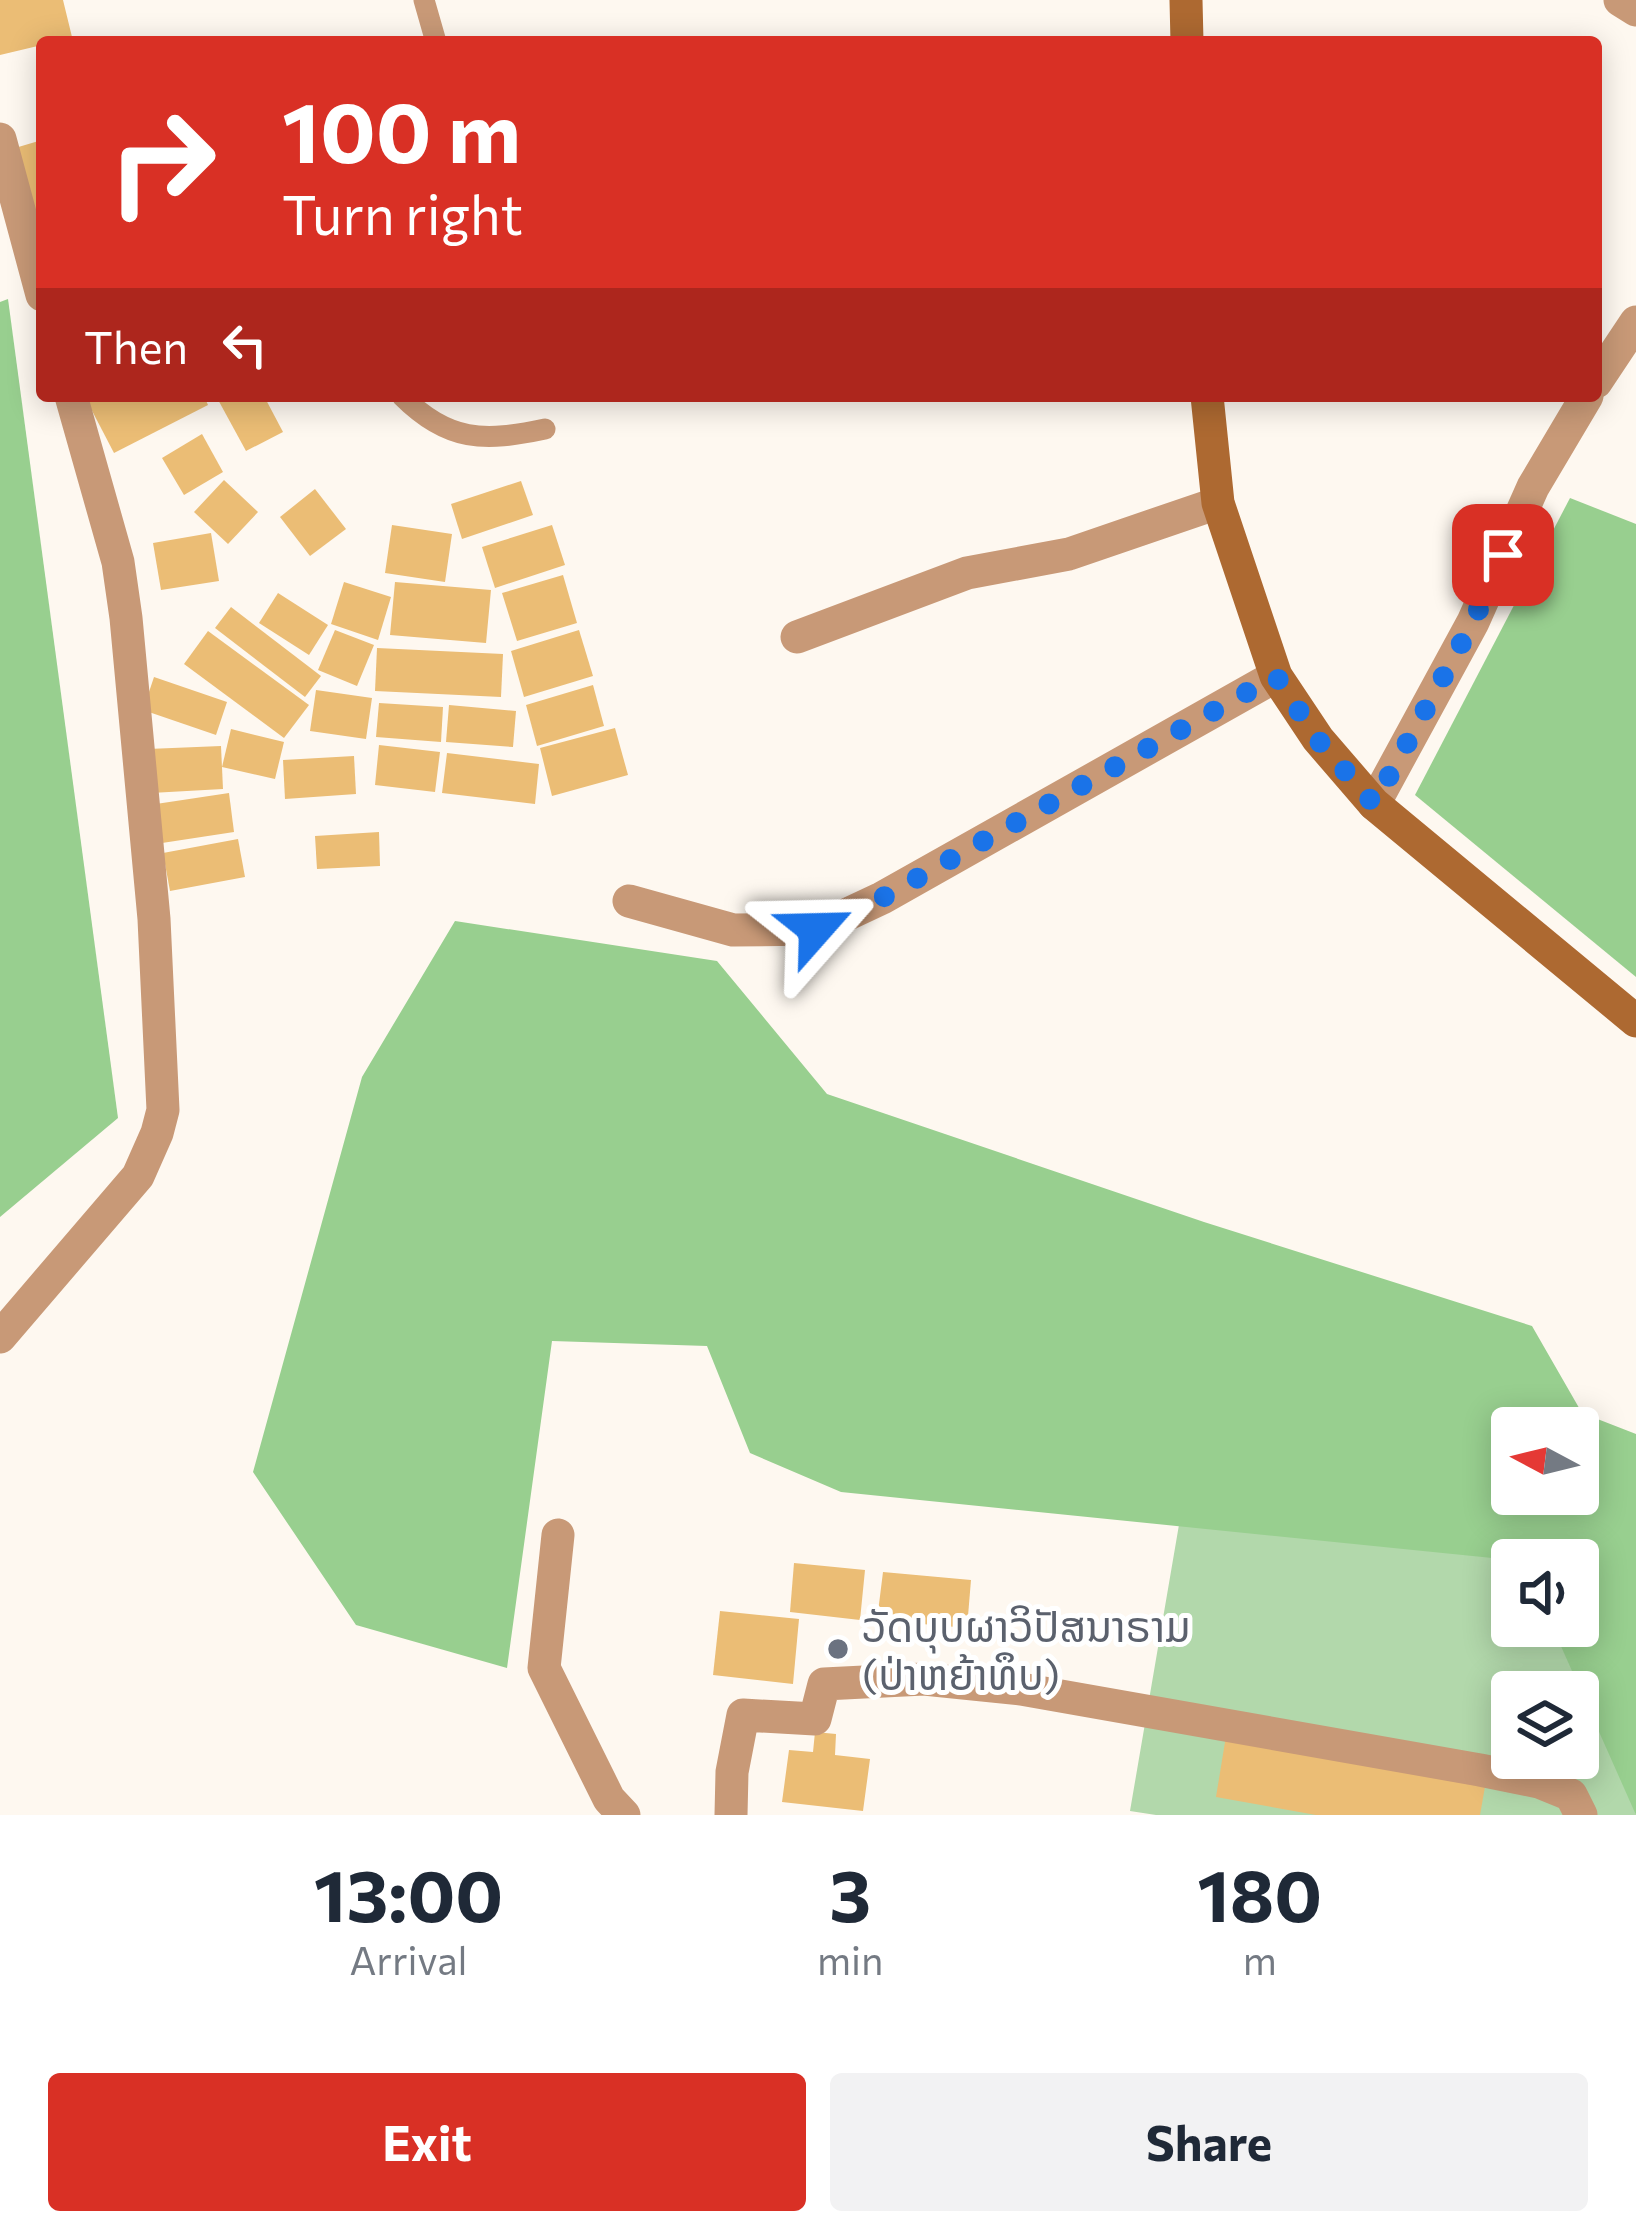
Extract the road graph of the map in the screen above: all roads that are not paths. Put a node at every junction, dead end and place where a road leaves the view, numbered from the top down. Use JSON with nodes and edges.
{"nodes":[{"id":1,"x":424,"y":0,"type":"edge"},
{"id":2,"x":1186,"y":0,"type":"edge"},
{"id":3,"x":1619,"y":0,"type":"edge"},
{"id":4,"x":1636,"y":10,"type":"edge"},
{"id":5,"x":434,"y":36,"type":"edge"},
{"id":6,"x":1187,"y":36,"type":"edge"},
{"id":7,"x":0,"y":139,"type":"edge"},
{"id":8,"x":36,"y":273,"type":"edge"},
{"id":9,"x":1636,"y":322,"type":"edge"},
{"id":10,"x":1602,"y":373,"type":"edge"},
{"id":11,"x":73,"y":402,"type":"edge"},
{"id":12,"x":408,"y":402,"type":"edge"},
{"id":13,"x":1208,"y":402,"type":"edge"},
{"id":14,"x":1583,"y":402,"type":"edge"},
{"id":15,"x":544,"y":428,"type":"dead end"},
{"id":16,"x":1218,"y":503,"type":"junction"},
{"id":17,"x":797,"y":637,"type":"dead end"},
{"id":18,"x":1276,"y":676,"type":"junction"},
{"id":19,"x":1374,"y":804,"type":"junction"},
{"id":20,"x":629,"y":902,"type":"dead end"},
{"id":21,"x":1636,"y":1021,"type":"edge"},
{"id":22,"x":0,"y":1337,"type":"edge"},
{"id":23,"x":558,"y":1535,"type":"dead end"},
{"id":24,"x":624,"y":1815,"type":"edge"},
{"id":25,"x":731,"y":1815,"type":"edge"},
{"id":26,"x":1581,"y":1815,"type":"edge"}],
"edges":[{"from":1,"to":5,"type":"lane"},
{"from":2,"to":6,"type":"main road"},
{"from":3,"to":4,"type":"street"},
{"from":7,"to":8,"type":"street"},
{"from":9,"to":10,"type":"street"},
{"from":11,"to":22,"type":"street"},
{"from":12,"to":15,"type":"lane"},
{"from":13,"to":16,"type":"main road"},
{"from":14,"to":19,"type":"street"},
{"from":16,"to":17,"type":"street"},
{"from":16,"to":18,"type":"main road"},
{"from":18,"to":19,"type":"main road"},
{"from":18,"to":20,"type":"street"},
{"from":19,"to":21,"type":"main road"},
{"from":23,"to":24,"type":"street"},
{"from":25,"to":26,"type":"street"}]}
